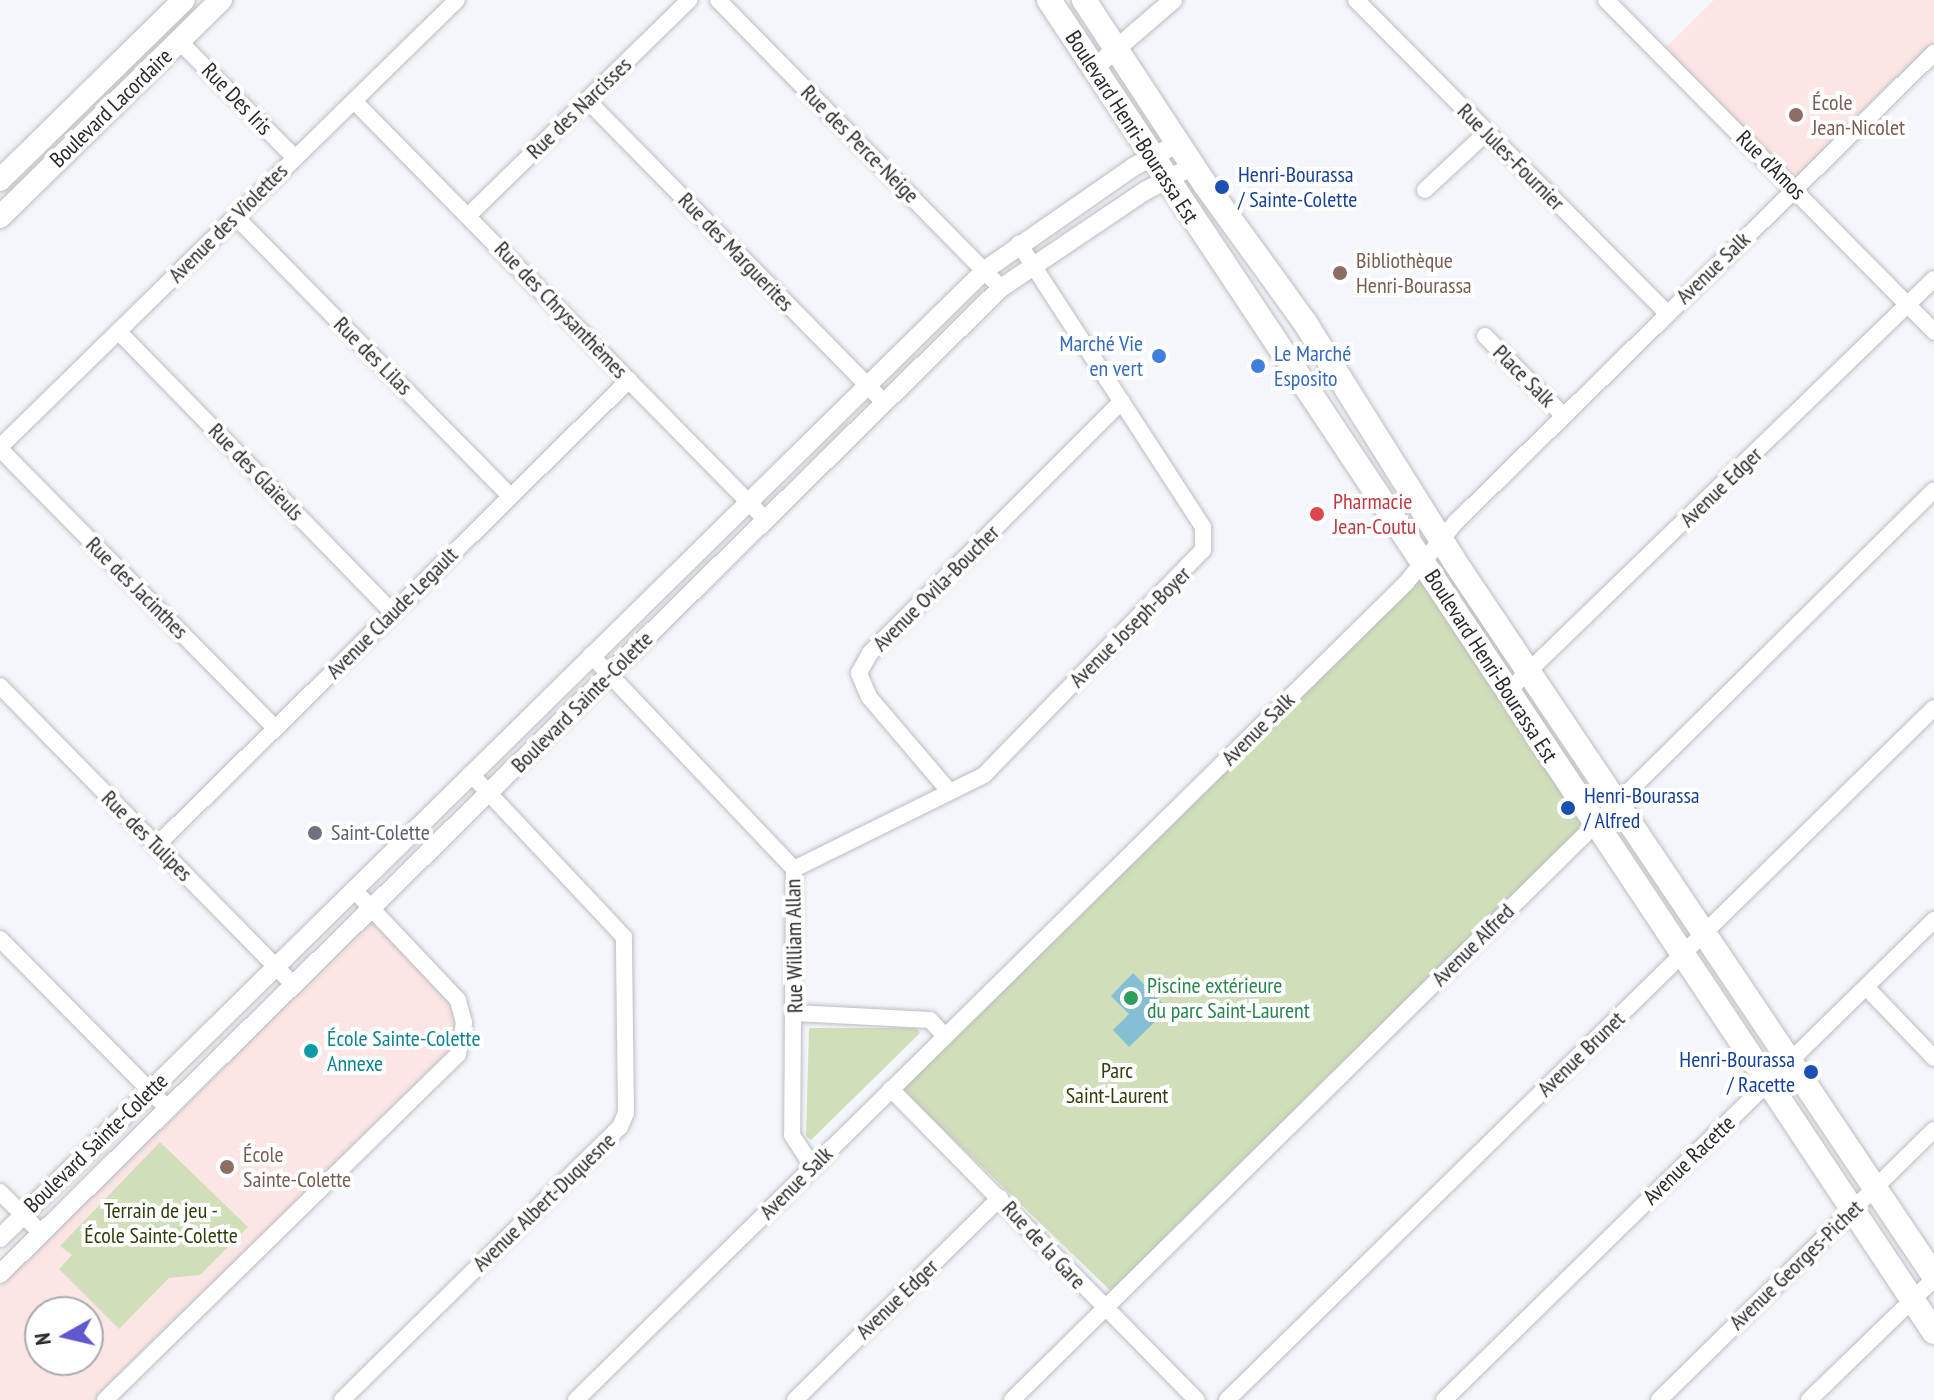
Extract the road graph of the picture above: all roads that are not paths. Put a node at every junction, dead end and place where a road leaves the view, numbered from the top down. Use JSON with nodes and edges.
{"nodes":[{"id":1,"x":184,"y":0,"type":"edge"},
{"id":2,"x":221,"y":0,"type":"edge"},
{"id":3,"x":457,"y":0,"type":"edge"},
{"id":4,"x":689,"y":0,"type":"edge"},
{"id":5,"x":718,"y":0,"type":"edge"},
{"id":6,"x":1049,"y":0,"type":"edge"},
{"id":7,"x":1084,"y":0,"type":"edge"},
{"id":8,"x":1173,"y":0,"type":"edge"},
{"id":9,"x":1356,"y":0,"type":"edge"},
{"id":10,"x":1609,"y":1,"type":"edge"},
{"id":11,"x":179,"y":41,"type":"junction"},
{"id":12,"x":1118,"y":51,"type":"junction"},
{"id":13,"x":1934,"y":53,"type":"edge"},
{"id":14,"x":1093,"y":69,"type":"junction"},
{"id":15,"x":587,"y":100,"type":"junction"},
{"id":16,"x":354,"y":101,"type":"junction"},
{"id":17,"x":1486,"y":133,"type":"junction"},
{"id":18,"x":1179,"y":143,"type":"junction"},
{"id":19,"x":294,"y":157,"type":"junction"},
{"id":20,"x":1151,"y":157,"type":"junction"},
{"id":21,"x":1193,"y":166,"type":"junction"},
{"id":22,"x":0,"y":180,"type":"edge"},
{"id":23,"x":1165,"y":180,"type":"junction"},
{"id":24,"x":1795,"y":189,"type":"junction"},
{"id":25,"x":1425,"y":190,"type":"dead end"},
{"id":26,"x":4,"y":204,"type":"edge"},
{"id":27,"x":469,"y":215,"type":"junction"},
{"id":28,"x":235,"y":216,"type":"junction"},
{"id":29,"x":1019,"y":244,"type":"junction"},
{"id":30,"x":1032,"y":266,"type":"junction"},
{"id":31,"x":985,"y":270,"type":"junction"},
{"id":32,"x":1934,"y":279,"type":"edge"},
{"id":33,"x":1001,"y":288,"type":"junction"},
{"id":34,"x":1908,"y":305,"type":"junction"},
{"id":35,"x":1666,"y":312,"type":"junction"},
{"id":36,"x":119,"y":332,"type":"junction"},
{"id":37,"x":1934,"y":332,"type":"edge"},
{"id":38,"x":1485,"y":336,"type":"dead end"},
{"id":39,"x":629,"y":380,"type":"junction"},
{"id":40,"x":865,"y":385,"type":"junction"},
{"id":41,"x":1122,"y":401,"type":"junction"},
{"id":42,"x":885,"y":403,"type":"junction"},
{"id":43,"x":1563,"y":415,"type":"junction"},
{"id":44,"x":0,"y":448,"type":"edge"},
{"id":45,"x":1934,"y":490,"type":"edge"},
{"id":46,"x":510,"y":496,"type":"junction"},
{"id":47,"x":748,"y":501,"type":"junction"},
{"id":48,"x":766,"y":520,"type":"junction"},
{"id":49,"x":1441,"y":541,"type":"junction"},
{"id":50,"x":1423,"y":561,"type":"junction"},
{"id":51,"x":393,"y":613,"type":"junction"},
{"id":52,"x":591,"y":655,"type":"junction"},
{"id":53,"x":611,"y":673,"type":"junction"},
{"id":54,"x":1530,"y":674,"type":"junction"},
{"id":55,"x":0,"y":686,"type":"edge"},
{"id":56,"x":1506,"y":693,"type":"junction"},
{"id":57,"x":1934,"y":708,"type":"edge"},
{"id":58,"x":274,"y":727,"type":"junction"},
{"id":59,"x":471,"y":774,"type":"junction"},
{"id":60,"x":949,"y":791,"type":"junction"},
{"id":61,"x":489,"y":793,"type":"junction"},
{"id":62,"x":1616,"y":804,"type":"junction"},
{"id":63,"x":1595,"y":827,"type":"junction"},
{"id":64,"x":156,"y":846,"type":"junction"},
{"id":65,"x":794,"y":869,"type":"junction"},
{"id":66,"x":354,"y":890,"type":"junction"},
{"id":67,"x":370,"y":909,"type":"junction"},
{"id":68,"x":1934,"y":920,"type":"edge"},
{"id":69,"x":1704,"y":933,"type":"junction"},
{"id":70,"x":0,"y":939,"type":"edge"},
{"id":71,"x":1681,"y":956,"type":"junction"},
{"id":72,"x":275,"y":967,"type":"junction"},
{"id":73,"x":294,"y":985,"type":"junction"},
{"id":74,"x":1866,"y":987,"type":"junction"},
{"id":75,"x":795,"y":1013,"type":"junction"},
{"id":76,"x":945,"y":1036,"type":"junction"},
{"id":77,"x":1934,"y":1058,"type":"edge"},
{"id":78,"x":1789,"y":1061,"type":"junction"},
{"id":79,"x":1767,"y":1084,"type":"junction"},
{"id":80,"x":891,"y":1089,"type":"junction"},
{"id":81,"x":150,"y":1091,"type":"junction"},
{"id":82,"x":168,"y":1109,"type":"junction"},
{"id":83,"x":1934,"y":1130,"type":"edge"},
{"id":84,"x":813,"y":1167,"type":"junction"},
{"id":85,"x":1874,"y":1189,"type":"junction"},
{"id":86,"x":0,"y":1192,"type":"edge"},
{"id":87,"x":1000,"y":1198,"type":"junction"},
{"id":88,"x":1853,"y":1210,"type":"junction"},
{"id":89,"x":23,"y":1215,"type":"junction"},
{"id":90,"x":41,"y":1233,"type":"junction"},
{"id":91,"x":0,"y":1238,"type":"edge"},
{"id":92,"x":0,"y":1274,"type":"edge"},
{"id":93,"x":1934,"y":1278,"type":"edge"},
{"id":94,"x":1912,"y":1300,"type":"junction"},
{"id":95,"x":1105,"y":1309,"type":"junction"},
{"id":96,"x":1934,"y":1332,"type":"edge"},
{"id":97,"x":105,"y":1400,"type":"edge"},
{"id":98,"x":342,"y":1400,"type":"edge"},
{"id":99,"x":576,"y":1400,"type":"edge"},
{"id":100,"x":795,"y":1400,"type":"edge"},
{"id":101,"x":1012,"y":1400,"type":"edge"},
{"id":102,"x":1197,"y":1400,"type":"edge"},
{"id":103,"x":1227,"y":1400,"type":"edge"},
{"id":104,"x":1444,"y":1400,"type":"edge"},
{"id":105,"x":1659,"y":1400,"type":"edge"},
{"id":106,"x":1809,"y":1400,"type":"edge"}],
"edges":[{"from":1,"to":22,"type":"main road","name":"Boulevard Lacordaire"},
{"from":2,"to":11,"type":"main road","name":"Boulevard Lacordaire"},
{"from":3,"to":16,"type":"street","name":"Avenue des Violettes"},
{"from":4,"to":15,"type":"street","name":"Rue des Narcisses"},
{"from":5,"to":31,"type":"street","name":"Rue des Perce-Neige"},
{"from":6,"to":14,"type":"main road","name":"Boulevard Henri-Bourassa Est"},
{"from":7,"to":12,"type":"main road","name":"Boulevard Henri-Bourassa Est"},
{"from":8,"to":12,"type":"street"},
{"from":9,"to":17,"type":"street","name":"Rue Jules-Fournier"},
{"from":10,"to":24,"type":"street","name":"Rue d'Amos"},
{"from":11,"to":19,"type":"street","name":"Rue Des Iris"},
{"from":11,"to":26,"type":"main road","name":"Boulevard Lacordaire"},
{"from":12,"to":14,"type":"street"},
{"from":12,"to":18,"type":"main road","name":"Boulevard Henri-Bourassa Est"},
{"from":13,"to":24,"type":"street","name":"Avenue Salk"},
{"from":14,"to":20,"type":"main road","name":"Boulevard Henri-Bourassa Est"},
{"from":15,"to":27,"type":"street","name":"Rue des Narcisses"},
{"from":15,"to":40,"type":"street","name":"Rue des Marguerites"},
{"from":16,"to":19,"type":"street","name":"Avenue des Violettes"},
{"from":16,"to":27,"type":"street","name":"Rue des Chrysanthèmes"},
{"from":17,"to":25,"type":"street"},
{"from":17,"to":35,"type":"street","name":"Rue Jules-Fournier"},
{"from":18,"to":20,"type":"street","name":"Boulevard Sainte-Colette"},
{"from":18,"to":21,"type":"main road","name":"Boulevard Henri-Bourassa Est"},
{"from":19,"to":28,"type":"street","name":"Avenue des Violettes"},
{"from":20,"to":23,"type":"main road","name":"Boulevard Henri-Bourassa Est"},
{"from":20,"to":29,"type":"street","name":"Boulevard Sainte-Colette"},
{"from":21,"to":23,"type":"street","name":"Boulevard Sainte-Colette"},
{"from":21,"to":49,"type":"main road","name":"Boulevard Henri-Bourassa Est"},
{"from":23,"to":30,"type":"street","name":"Boulevard Sainte-Colette"},
{"from":23,"to":50,"type":"main road","name":"Boulevard Henri-Bourassa Est"},
{"from":24,"to":34,"type":"street","name":"Rue d'Amos"},
{"from":24,"to":35,"type":"street","name":"Avenue Salk"},
{"from":27,"to":39,"type":"street","name":"Rue des Chrysanthèmes"},
{"from":28,"to":36,"type":"street","name":"Avenue des Violettes"},
{"from":28,"to":46,"type":"street","name":"Rue des Lilas"},
{"from":29,"to":30,"type":"street","name":"Avenue Joseph-Boyer"},
{"from":29,"to":31,"type":"street","name":"Boulevard Sainte-Colette"},
{"from":30,"to":33,"type":"street","name":"Boulevard Sainte-Colette"},
{"from":30,"to":41,"type":"street","name":"Avenue Joseph-Boyer"},
{"from":31,"to":33,"type":"street","name":"Rue des Perce-Neige"},
{"from":31,"to":40,"type":"street","name":"Boulevard Sainte-Colette"},
{"from":32,"to":34,"type":"street","name":"Avenue Edger"},
{"from":33,"to":42,"type":"street","name":"Boulevard Sainte-Colette"},
{"from":34,"to":37,"type":"street","name":"Rue d'Amos"},
{"from":34,"to":54,"type":"street","name":"Avenue Edger"},
{"from":35,"to":43,"type":"street","name":"Avenue Salk"},
{"from":36,"to":44,"type":"street","name":"Avenue des Violettes"},
{"from":36,"to":51,"type":"street","name":"Rue des Glaïeuls"},
{"from":38,"to":43,"type":"street","name":"Place Salk"},
{"from":39,"to":46,"type":"street","name":"Avenue Claude-Legault"},
{"from":39,"to":47,"type":"street","name":"Rue des Chrysanthèmes"},
{"from":40,"to":42,"type":"street","name":"Rue des Marguerites"},
{"from":40,"to":47,"type":"street","name":"Boulevard Sainte-Colette"},
{"from":41,"to":60,"type":"street","name":"Avenue Joseph-Boyer"},
{"from":41,"to":60,"type":"street","name":"Avenue Ovila-Boucher"},
{"from":42,"to":48,"type":"street","name":"Boulevard Sainte-Colette"},
{"from":43,"to":49,"type":"street","name":"Avenue Salk"},
{"from":44,"to":58,"type":"street","name":"Rue des Jacinthes"},
{"from":45,"to":62,"type":"street","name":"Avenue Alfred"},
{"from":46,"to":51,"type":"street","name":"Avenue Claude-Legault"},
{"from":47,"to":48,"type":"street","name":"Rue des Chrysanthèmes"},
{"from":47,"to":52,"type":"street","name":"Boulevard Sainte-Colette"},
{"from":48,"to":53,"type":"street","name":"Boulevard Sainte-Colette"},
{"from":49,"to":50,"type":"street","name":"Avenue Salk"},
{"from":49,"to":54,"type":"main road","name":"Boulevard Henri-Bourassa Est"},
{"from":50,"to":56,"type":"main road","name":"Boulevard Henri-Bourassa Est"},
{"from":50,"to":76,"type":"street","name":"Avenue Salk"},
{"from":51,"to":58,"type":"street","name":"Avenue Claude-Legault"},
{"from":52,"to":53,"type":"street","name":"Rue William Allan"},
{"from":52,"to":59,"type":"street","name":"Boulevard Sainte-Colette"},
{"from":53,"to":61,"type":"street","name":"Boulevard Sainte-Colette"},
{"from":53,"to":65,"type":"street","name":"Rue William Allan"},
{"from":54,"to":56,"type":"street","name":"Avenue Edger"},
{"from":54,"to":62,"type":"main road","name":"Boulevard Henri-Bourassa Est"},
{"from":55,"to":64,"type":"street","name":"Rue des Tulipes"},
{"from":56,"to":63,"type":"main road","name":"Boulevard Henri-Bourassa Est"},
{"from":57,"to":69,"type":"street","name":"Avenue Brunet"},
{"from":58,"to":64,"type":"street","name":"Avenue Claude-Legault"},
{"from":59,"to":61,"type":"street","name":"Avenue Albert-Duquesne"},
{"from":59,"to":66,"type":"street","name":"Boulevard Sainte-Colette"},
{"from":60,"to":65,"type":"street","name":"Avenue Joseph-Boyer"},
{"from":61,"to":67,"type":"street","name":"Boulevard Sainte-Colette"},
{"from":61,"to":98,"type":"street","name":"Avenue Albert-Duquesne"},
{"from":62,"to":63,"type":"street","name":"Avenue Alfred"},
{"from":62,"to":69,"type":"main road","name":"Boulevard Henri-Bourassa Est"},
{"from":63,"to":71,"type":"main road","name":"Boulevard Henri-Bourassa Est"},
{"from":63,"to":95,"type":"street","name":"Avenue Alfred"},
{"from":64,"to":72,"type":"street","name":"Rue des Tulipes"},
{"from":65,"to":75,"type":"street","name":"Rue William Allan"},
{"from":66,"to":67,"type":"street"},
{"from":66,"to":72,"type":"street","name":"Boulevard Sainte-Colette"},
{"from":67,"to":73,"type":"street","name":"Boulevard Sainte-Colette"},
{"from":67,"to":97,"type":"street"},
{"from":68,"to":74,"type":"street","name":"Avenue Racette"},
{"from":69,"to":71,"type":"street","name":"Avenue Brunet"},
{"from":69,"to":78,"type":"main road","name":"Boulevard Henri-Bourassa Est"},
{"from":70,"to":81,"type":"street"},
{"from":71,"to":79,"type":"main road","name":"Boulevard Henri-Bourassa Est"},
{"from":71,"to":103,"type":"street","name":"Avenue Brunet"},
{"from":72,"to":73,"type":"street","name":"Rue des Tulipes"},
{"from":72,"to":81,"type":"street","name":"Boulevard Sainte-Colette"},
{"from":73,"to":82,"type":"street","name":"Boulevard Sainte-Colette"},
{"from":74,"to":77,"type":"street"},
{"from":74,"to":78,"type":"street","name":"Avenue Racette"},
{"from":75,"to":76,"type":"street"},
{"from":75,"to":84,"type":"street","name":"Rue William Allan"},
{"from":76,"to":80,"type":"street","name":"Avenue Salk"},
{"from":78,"to":79,"type":"street","name":"Avenue Racette"},
{"from":78,"to":85,"type":"main road","name":"Boulevard Henri-Bourassa Est"},
{"from":79,"to":88,"type":"main road","name":"Boulevard Henri-Bourassa Est"},
{"from":79,"to":104,"type":"street","name":"Avenue Racette"},
{"from":80,"to":84,"type":"street","name":"Avenue Salk"},
{"from":80,"to":87,"type":"street","name":"Rue de la Gare"},
{"from":81,"to":82,"type":"street"},
{"from":81,"to":89,"type":"street","name":"Boulevard Sainte-Colette"},
{"from":82,"to":90,"type":"street","name":"Boulevard Sainte-Colette"},
{"from":83,"to":85,"type":"street","name":"Avenue Georges-Pichet"},
{"from":84,"to":99,"type":"street","name":"Avenue Salk"},
{"from":85,"to":88,"type":"street","name":"Avenue Georges-Pichet"},
{"from":85,"to":93,"type":"main road","name":"Boulevard Henri-Bourassa Est"},
{"from":86,"to":89,"type":"street"},
{"from":87,"to":95,"type":"street","name":"Rue de la Gare"},
{"from":87,"to":100,"type":"street","name":"Avenue Edger"},
{"from":88,"to":94,"type":"main road","name":"Boulevard Henri-Bourassa Est"},
{"from":88,"to":105,"type":"street","name":"Avenue Georges-Pichet"},
{"from":89,"to":90,"type":"street"},
{"from":89,"to":91,"type":"street","name":"Boulevard Sainte-Colette"},
{"from":90,"to":92,"type":"street","name":"Boulevard Sainte-Colette"},
{"from":93,"to":94,"type":"street"},
{"from":94,"to":96,"type":"main road","name":"Boulevard Henri-Bourassa Est"},
{"from":94,"to":106,"type":"street"},
{"from":95,"to":101,"type":"street","name":"Avenue Alfred"},
{"from":95,"to":102,"type":"street","name":"Rue de la Gare"}]}
